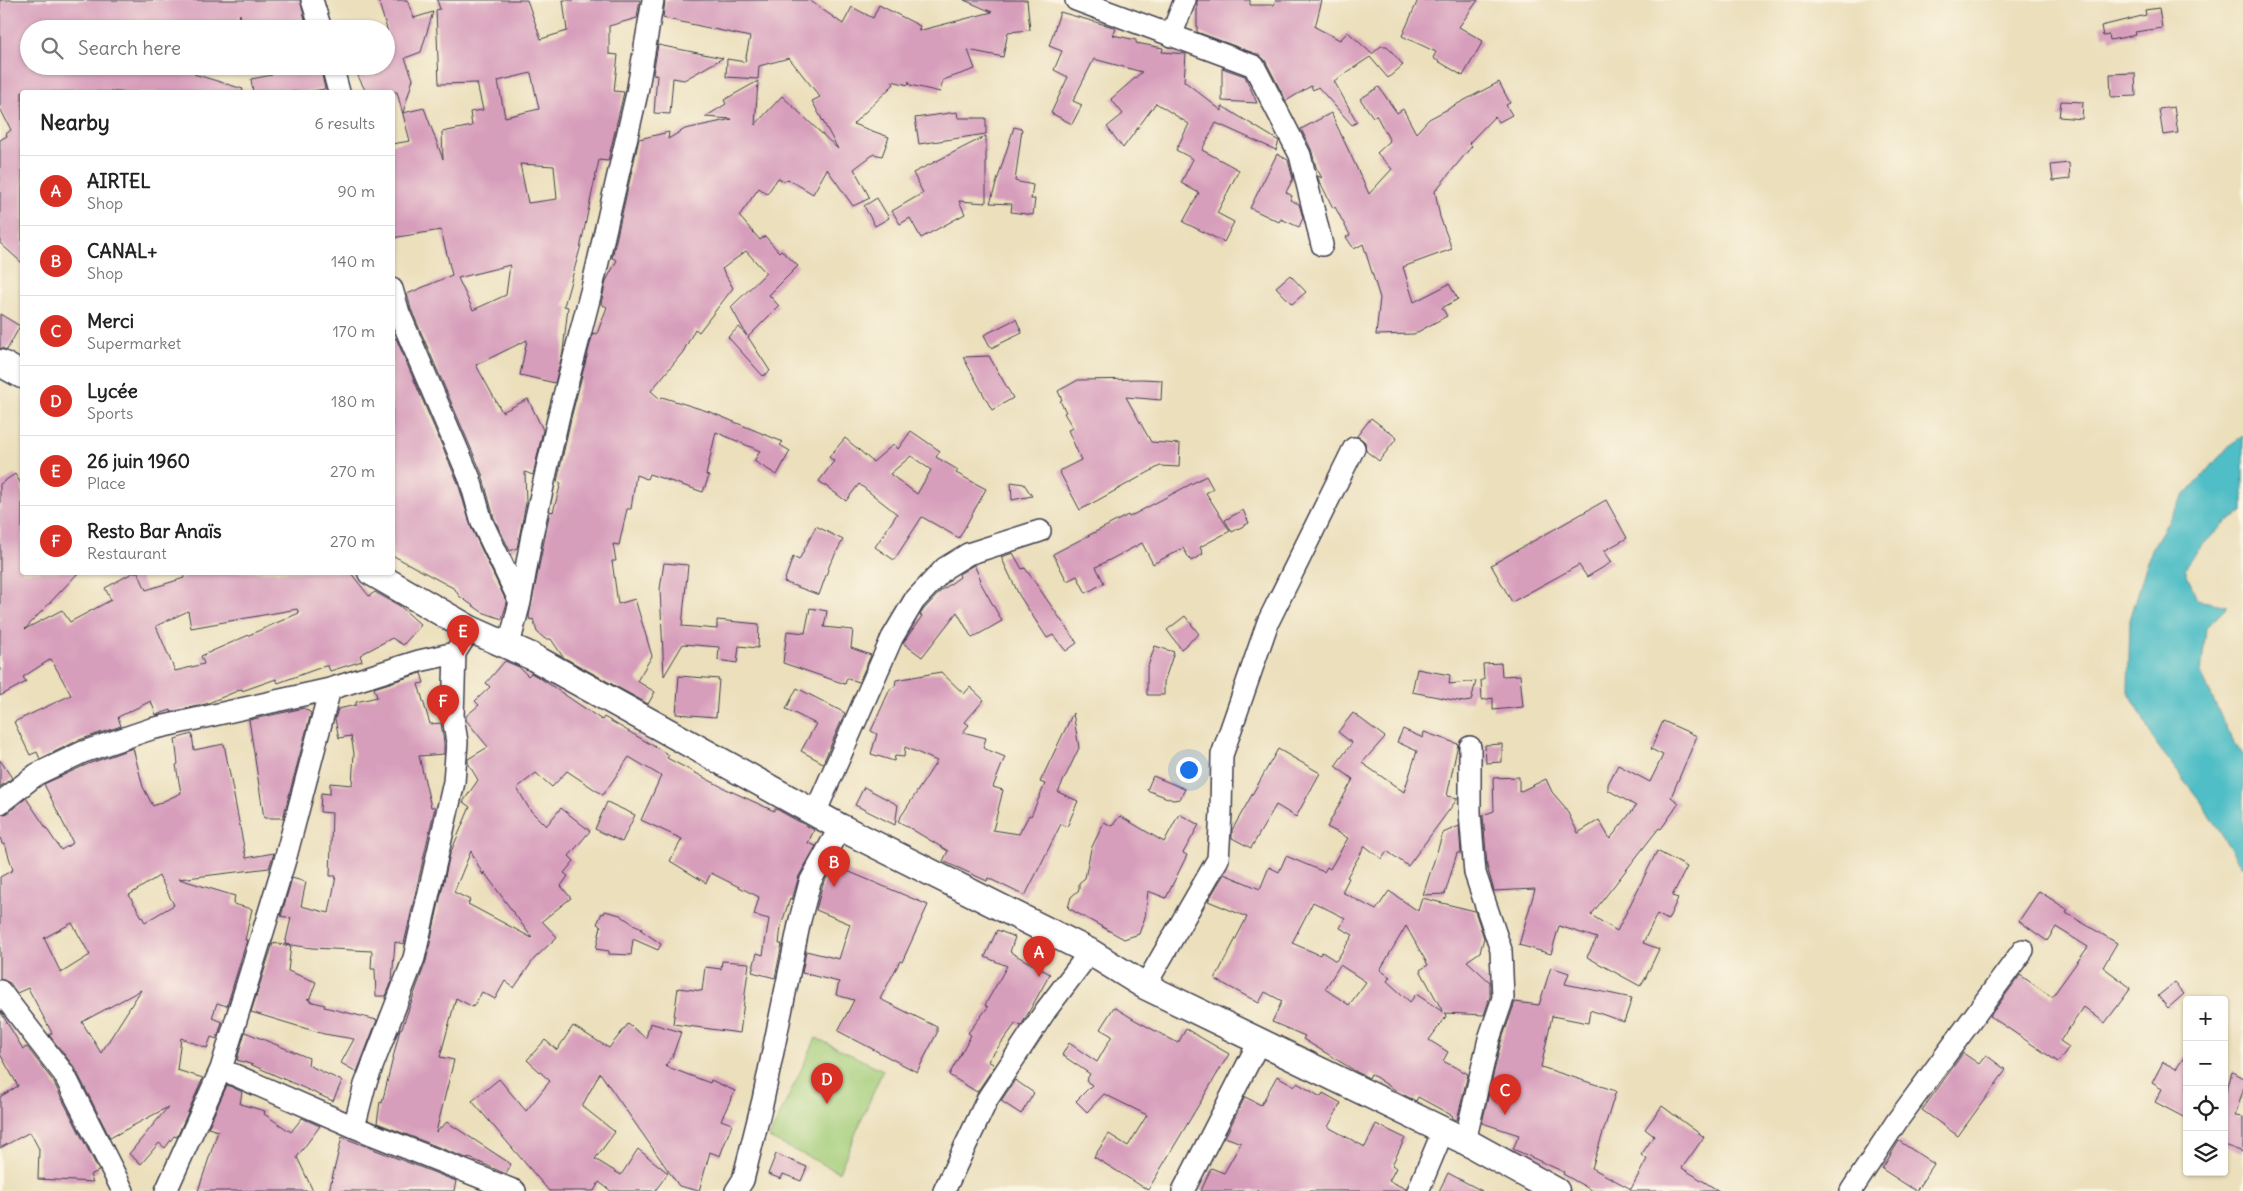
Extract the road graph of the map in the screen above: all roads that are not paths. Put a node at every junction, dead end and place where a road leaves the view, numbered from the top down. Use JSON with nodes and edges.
{"nodes":[{"id":1,"x":312,"y":0,"type":"edge"},
{"id":2,"x":653,"y":0,"type":"edge"},
{"id":3,"x":1076,"y":0,"type":"edge"},
{"id":4,"x":1185,"y":0,"type":"edge"},
{"id":5,"x":318,"y":20,"type":"edge"},
{"id":6,"x":1171,"y":36,"type":"junction"},
{"id":7,"x":334,"y":75,"type":"edge"},
{"id":8,"x":338,"y":90,"type":"edge"},
{"id":9,"x":1322,"y":245,"type":"dead end"},
{"id":10,"x":395,"y":299,"type":"edge"},
{"id":11,"x":0,"y":363,"type":"edge"},
{"id":12,"x":20,"y":374,"type":"edge"},
{"id":13,"x":1354,"y":448,"type":"dead end"},
{"id":14,"x":1040,"y":531,"type":"dead end"},
{"id":15,"x":376,"y":575,"type":"edge"},
{"id":16,"x":520,"y":602,"type":"junction"},
{"id":17,"x":470,"y":629,"type":"junction"},
{"id":18,"x":509,"y":645,"type":"junction"},
{"id":19,"x":455,"y":653,"type":"junction"},
{"id":20,"x":330,"y":689,"type":"junction"},
{"id":21,"x":1470,"y":747,"type":"dead end"},
{"id":22,"x":0,"y":803,"type":"edge"},
{"id":23,"x":815,"y":813,"type":"junction"},
{"id":24,"x":840,"y":827,"type":"junction"},
{"id":25,"x":2023,"y":950,"type":"dead end"},
{"id":26,"x":1090,"y":952,"type":"junction"},
{"id":27,"x":1145,"y":986,"type":"junction"},
{"id":28,"x":0,"y":991,"type":"edge"},
{"id":29,"x":1259,"y":1042,"type":"junction"},
{"id":30,"x":221,"y":1068,"type":"junction"},
{"id":31,"x":354,"y":1127,"type":"junction"},
{"id":32,"x":1454,"y":1136,"type":"junction"},
{"id":33,"x":123,"y":1191,"type":"edge"},
{"id":34,"x":166,"y":1191,"type":"edge"},
{"id":35,"x":515,"y":1191,"type":"edge"},
{"id":36,"x":736,"y":1191,"type":"edge"},
{"id":37,"x":944,"y":1191,"type":"edge"},
{"id":38,"x":1183,"y":1191,"type":"edge"},
{"id":39,"x":1418,"y":1191,"type":"edge"},
{"id":40,"x":1556,"y":1191,"type":"edge"},
{"id":41,"x":1851,"y":1191,"type":"edge"}],
"edges":[{"from":1,"to":5,"type":"street"},
{"from":2,"to":16,"type":"street"},
{"from":3,"to":6,"type":"street"},
{"from":4,"to":6,"type":"street"},
{"from":6,"to":9,"type":"street"},
{"from":7,"to":8,"type":"street"},
{"from":10,"to":16,"type":"street"},
{"from":11,"to":12,"type":"main road"},
{"from":13,"to":27,"type":"street"},
{"from":14,"to":23,"type":"street"},
{"from":15,"to":17,"type":"main road"},
{"from":16,"to":18,"type":"street"},
{"from":17,"to":18,"type":"main road"},
{"from":17,"to":19,"type":"street"},
{"from":18,"to":23,"type":"main road"},
{"from":19,"to":20,"type":"street"},
{"from":19,"to":31,"type":"street"},
{"from":20,"to":22,"type":"street"},
{"from":20,"to":30,"type":"street"},
{"from":21,"to":32,"type":"street"},
{"from":23,"to":24,"type":"main road"},
{"from":24,"to":26,"type":"main road"},
{"from":24,"to":36,"type":"street"},
{"from":25,"to":41,"type":"street"},
{"from":26,"to":27,"type":"main road"},
{"from":26,"to":37,"type":"street"},
{"from":27,"to":29,"type":"main road"},
{"from":28,"to":33,"type":"street"},
{"from":29,"to":32,"type":"main road"},
{"from":29,"to":38,"type":"street"},
{"from":30,"to":31,"type":"street"},
{"from":30,"to":34,"type":"street"},
{"from":31,"to":35,"type":"street"},
{"from":32,"to":39,"type":"street"},
{"from":32,"to":40,"type":"main road"}]}
